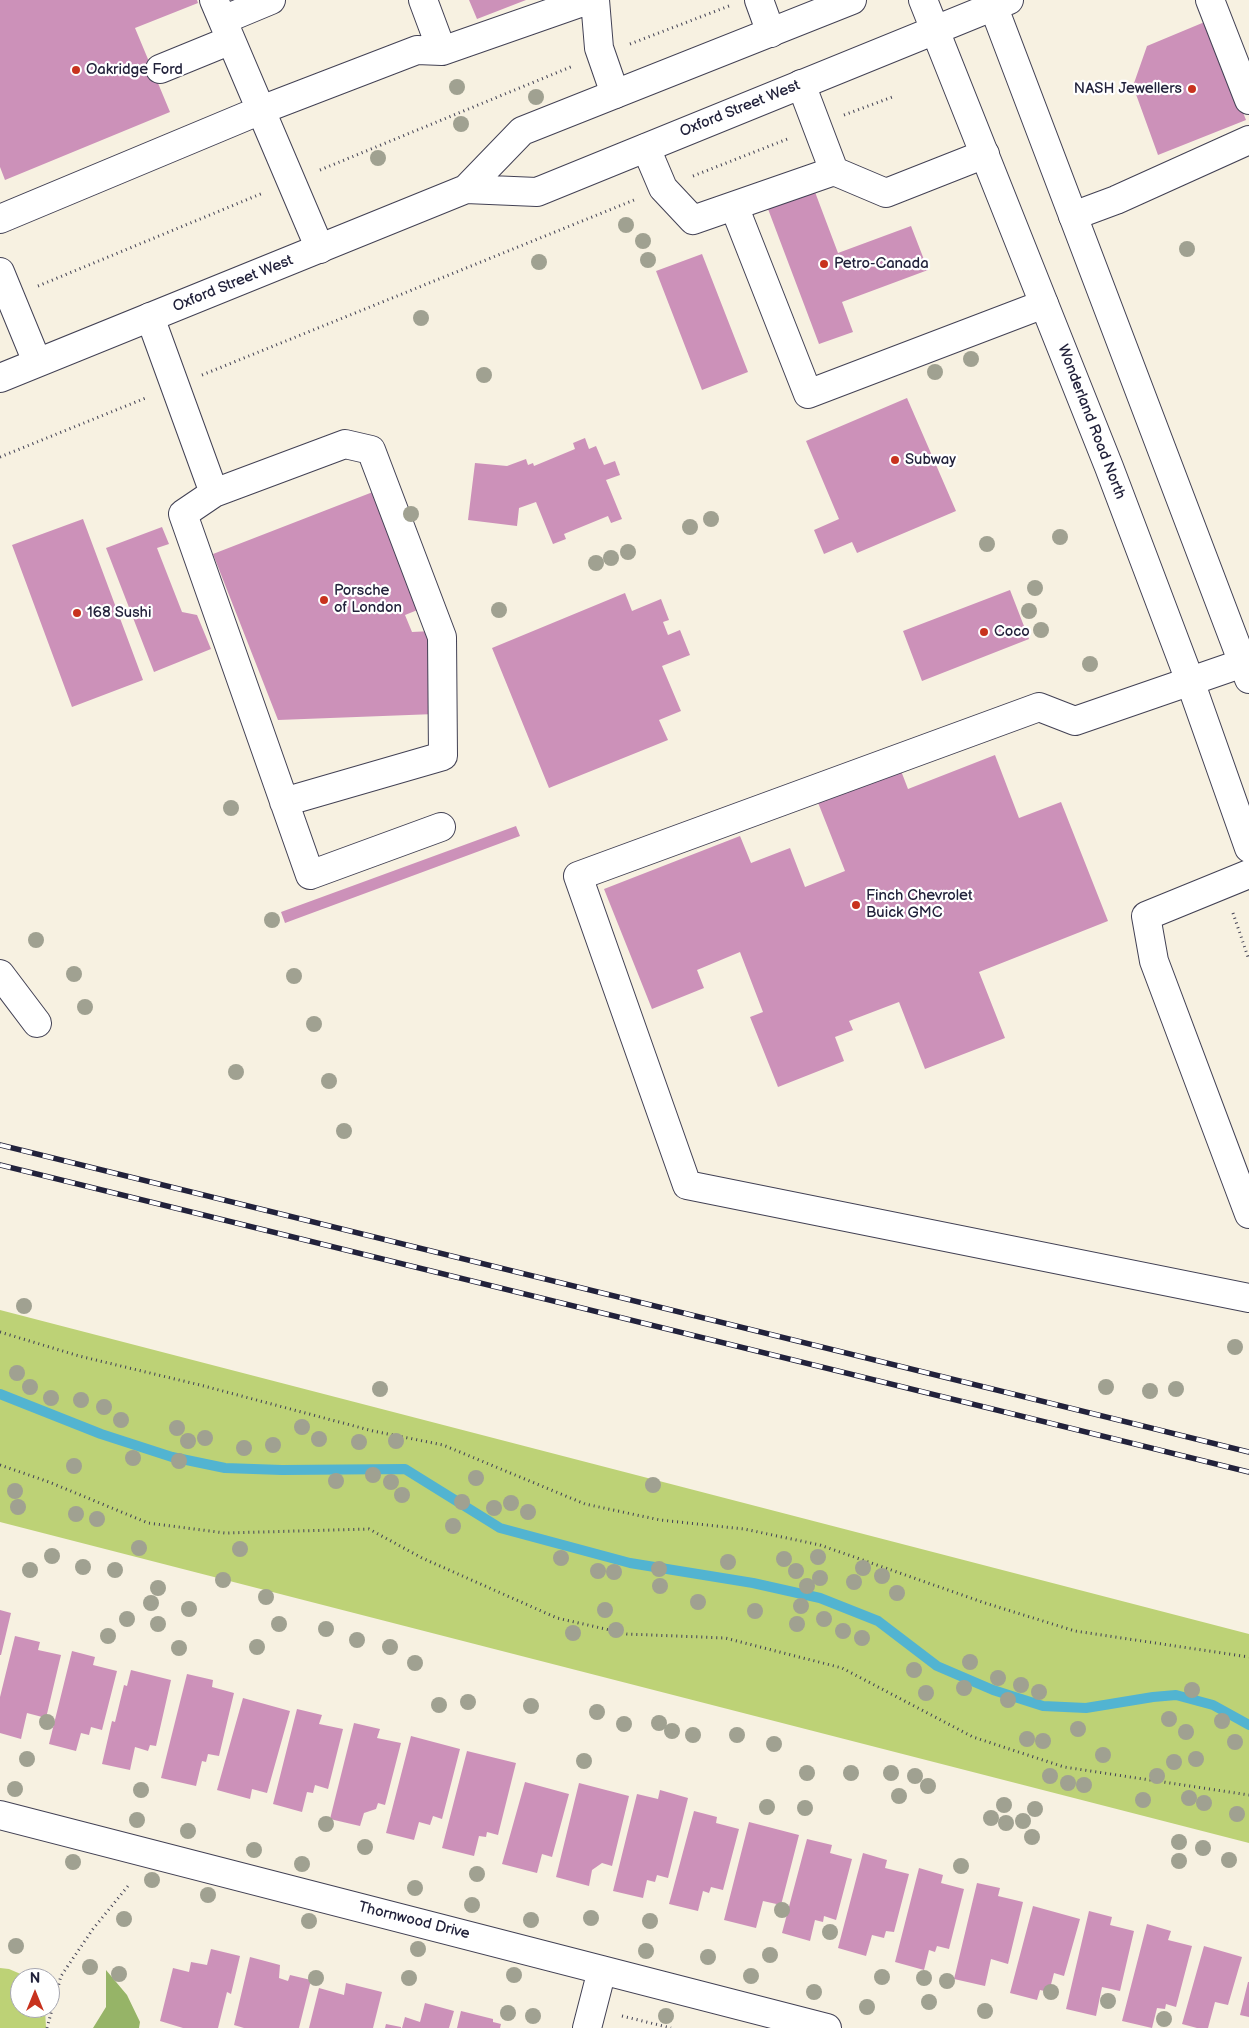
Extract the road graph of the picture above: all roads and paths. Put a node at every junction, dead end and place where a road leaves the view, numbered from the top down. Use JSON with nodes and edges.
{"nodes":[{"id":1,"x":271,"y":0,"type":"edge"},
{"id":2,"x":423,"y":0,"type":"edge"},
{"id":3,"x":588,"y":0,"type":"edge"},
{"id":4,"x":595,"y":0,"type":"edge"},
{"id":5,"x":852,"y":0,"type":"edge"},
{"id":6,"x":923,"y":0,"type":"edge"},
{"id":7,"x":1210,"y":0,"type":"edge"},
{"id":8,"x":747,"y":2,"type":"edge"},
{"id":9,"x":998,"y":2,"type":"edge"},
{"id":10,"x":223,"y":20,"type":"edge"},
{"id":11,"x":935,"y":30,"type":"junction"},
{"id":12,"x":771,"y":33,"type":"junction"},
{"id":13,"x":442,"y":51,"type":"junction"},
{"id":14,"x":602,"y":54,"type":"junction"},
{"id":15,"x":160,"y":69,"type":"dead end"},
{"id":16,"x":801,"y":84,"type":"junction"},
{"id":17,"x":616,"y":94,"type":"junction"},
{"id":18,"x":895,"y":96,"type":"dead end"},
{"id":19,"x":1249,"y":100,"type":"edge"},
{"id":20,"x":262,"y":110,"type":"junction"},
{"id":21,"x":816,"y":127,"type":"junction"},
{"id":22,"x":1249,"y":140,"type":"edge"},
{"id":23,"x":646,"y":148,"type":"junction"},
{"id":24,"x":985,"y":154,"type":"junction"},
{"id":25,"x":834,"y":170,"type":"junction"},
{"id":26,"x":292,"y":181,"type":"junction"},
{"id":27,"x":664,"y":188,"type":"junction"},
{"id":28,"x":466,"y":189,"type":"junction"},
{"id":29,"x":734,"y":206,"type":"junction"},
{"id":30,"x":1073,"y":216,"type":"junction"},
{"id":31,"x":0,"y":219,"type":"edge"},
{"id":32,"x":320,"y":249,"type":"junction"},
{"id":33,"x":0,"y":272,"type":"edge"},
{"id":34,"x":10,"y":298,"type":"junction"},
{"id":35,"x":1044,"y":304,"type":"junction"},
{"id":36,"x":150,"y":317,"type":"junction"},
{"id":37,"x":38,"y":362,"type":"junction"},
{"id":38,"x":0,"y":378,"type":"edge"},
{"id":39,"x":177,"y":385,"type":"junction"},
{"id":40,"x":0,"y":457,"type":"edge"},
{"id":41,"x":214,"y":493,"type":"junction"},
{"id":42,"x":1246,"y":671,"type":"edge"},
{"id":43,"x":1190,"y":681,"type":"junction"},
{"id":44,"x":284,"y":802,"type":"junction"},
{"id":45,"x":441,"y":827,"type":"dead end"},
{"id":46,"x":1249,"y":848,"type":"edge"},
{"id":47,"x":1249,"y":874,"type":"edge"},
{"id":48,"x":1223,"y":884,"type":"junction"},
{"id":49,"x":1249,"y":960,"type":"edge"},
{"id":50,"x":0,"y":974,"type":"edge"},
{"id":51,"x":37,"y":1023,"type":"dead end"},
{"id":52,"x":1249,"y":1214,"type":"edge"},
{"id":53,"x":1249,"y":1298,"type":"edge"},
{"id":54,"x":0,"y":1332,"type":"edge"},
{"id":55,"x":0,"y":1466,"type":"edge"},
{"id":56,"x":1249,"y":1656,"type":"edge"},
{"id":57,"x":1249,"y":1795,"type":"edge"},
{"id":58,"x":0,"y":1815,"type":"edge"},
{"id":59,"x":128,"y":1886,"type":"dead end"},
{"id":60,"x":602,"y":1970,"type":"junction"},
{"id":61,"x":621,"y":2016,"type":"dead end"},
{"id":62,"x":47,"y":2028,"type":"edge"},
{"id":63,"x":587,"y":2028,"type":"edge"},
{"id":64,"x":671,"y":2028,"type":"edge"},
{"id":65,"x":827,"y":2028,"type":"edge"}],
"edges":[{"from":1,"to":10,"type":"main road"},
{"from":2,"to":13,"type":"main road"},
{"from":3,"to":13,"type":"main road"},
{"from":4,"to":14,"type":"main road"},
{"from":5,"to":12,"type":"main road","name":"Oxford Street West"},
{"from":6,"to":11,"type":"main road","name":"Wonderland Road North"},
{"from":7,"to":19,"type":"main road"},
{"from":8,"to":12,"type":"main road"},
{"from":8,"to":14,"type":"path"},
{"from":9,"to":11,"type":"main road","name":"Oxford Street West"},
{"from":9,"to":30,"type":"main road"},
{"from":10,"to":15,"type":"main road"},
{"from":10,"to":20,"type":"main road"},
{"from":11,"to":16,"type":"main road","name":"Oxford Street West"},
{"from":11,"to":24,"type":"main road","name":"Wonderland Road North"},
{"from":12,"to":17,"type":"main road","name":"Oxford Street West"},
{"from":13,"to":20,"type":"main road"},
{"from":14,"to":17,"type":"main road"},
{"from":14,"to":26,"type":"path"},
{"from":16,"to":21,"type":"main road"},
{"from":16,"to":23,"type":"main road","name":"Oxford Street West"},
{"from":17,"to":28,"type":"main road","name":"Oxford Street West"},
{"from":18,"to":21,"type":"path"},
{"from":20,"to":26,"type":"main road"},
{"from":20,"to":31,"type":"main road"},
{"from":21,"to":25,"type":"main road"},
{"from":21,"to":27,"type":"path"},
{"from":22,"to":30,"type":"main road"},
{"from":23,"to":27,"type":"main road"},
{"from":23,"to":28,"type":"main road","name":"Oxford Street West"},
{"from":24,"to":25,"type":"main road"},
{"from":24,"to":35,"type":"main road","name":"Wonderland Road North"},
{"from":25,"to":29,"type":"main road"},
{"from":26,"to":32,"type":"main road"},
{"from":26,"to":34,"type":"path"},
{"from":27,"to":29,"type":"main road"},
{"from":27,"to":39,"type":"path"},
{"from":28,"to":32,"type":"main road","name":"Oxford Street West"},
{"from":29,"to":35,"type":"main road"},
{"from":30,"to":42,"type":"main road"},
{"from":32,"to":36,"type":"main road","name":"Oxford Street West"},
{"from":33,"to":34,"type":"main road"},
{"from":34,"to":37,"type":"main road"},
{"from":35,"to":43,"type":"main road","name":"Wonderland Road North"},
{"from":36,"to":37,"type":"main road","name":"Oxford Street West"},
{"from":36,"to":39,"type":"main road"},
{"from":37,"to":38,"type":"main road","name":"Oxford Street West"},
{"from":39,"to":40,"type":"path"},
{"from":39,"to":41,"type":"main road"},
{"from":41,"to":44,"type":"main road"},
{"from":41,"to":44,"type":"main road"},
{"from":42,"to":43,"type":"main road"},
{"from":43,"to":46,"type":"main road","name":"Wonderland Road North"},
{"from":43,"to":53,"type":"main road"},
{"from":44,"to":45,"type":"main road"},
{"from":47,"to":48,"type":"main road"},
{"from":48,"to":49,"type":"path"},
{"from":48,"to":52,"type":"main road"},
{"from":50,"to":51,"type":"main road"},
{"from":54,"to":56,"type":"path"},
{"from":55,"to":57,"type":"path"},
{"from":58,"to":60,"type":"main road","name":"Thornwood Drive"},
{"from":59,"to":62,"type":"path"},
{"from":60,"to":63,"type":"main road"},
{"from":60,"to":65,"type":"main road","name":"Thornwood Drive"},
{"from":61,"to":64,"type":"path"}]}
